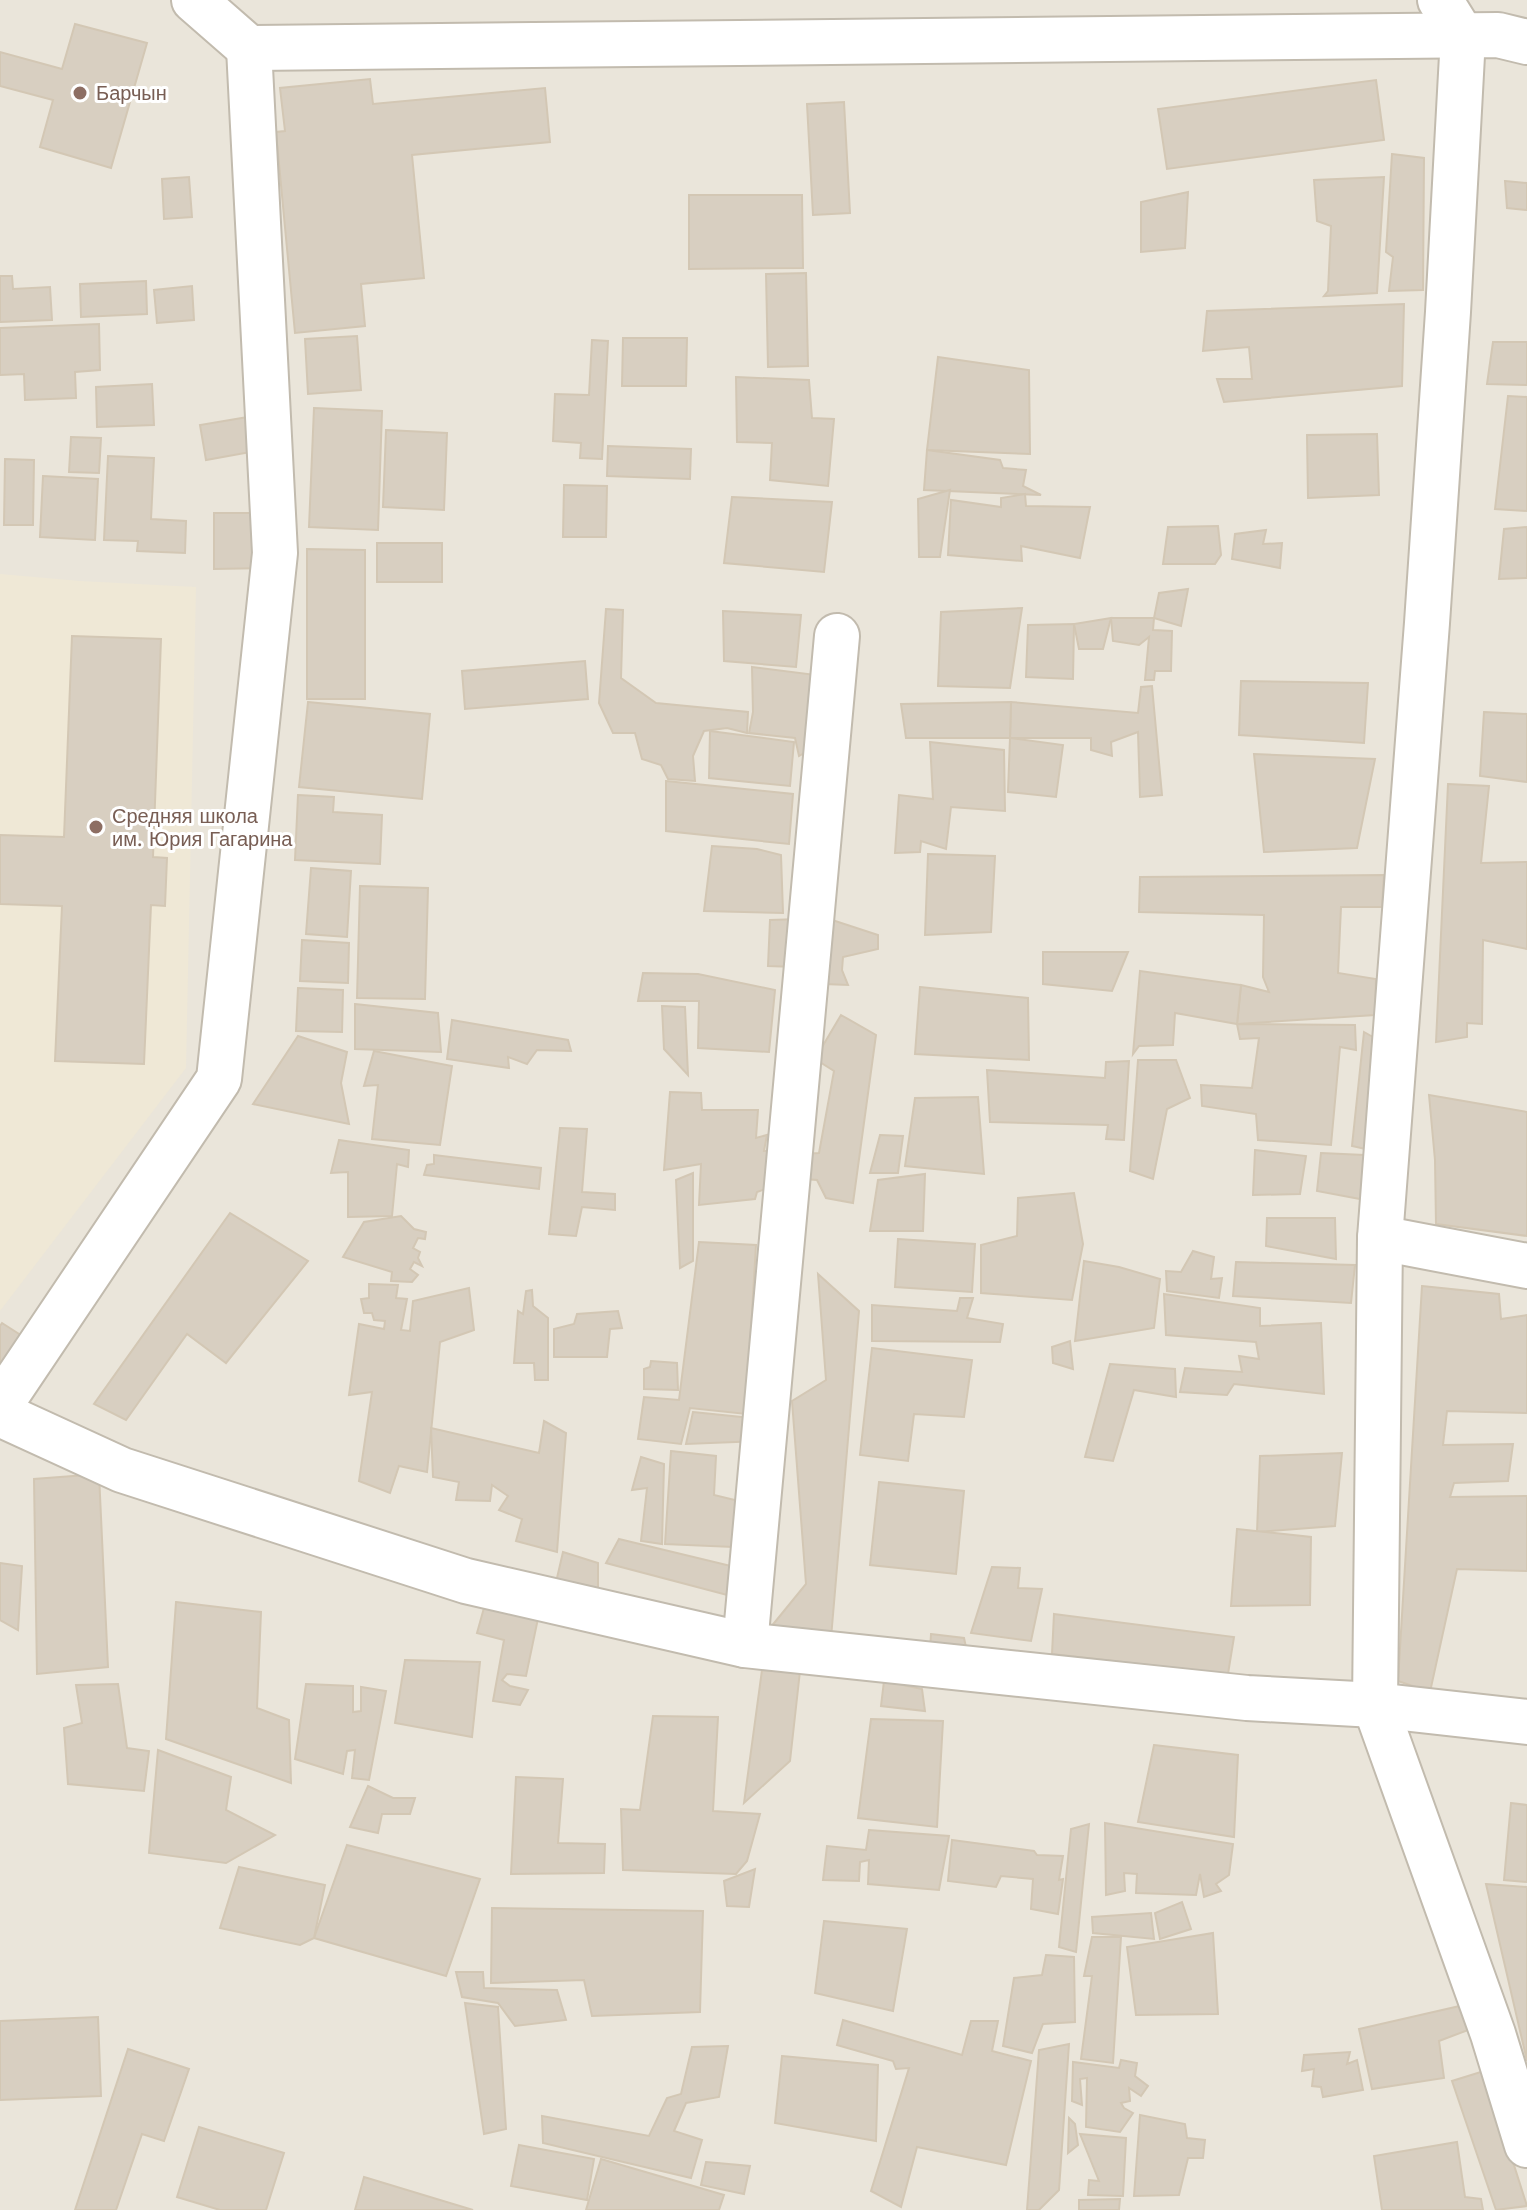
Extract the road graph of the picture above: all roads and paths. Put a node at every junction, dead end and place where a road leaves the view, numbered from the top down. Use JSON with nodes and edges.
{"nodes":[{"id":1,"x":194,"y":0,"type":"edge"},
{"id":2,"x":1440,"y":0,"type":"edge"},
{"id":3,"x":1463,"y":37,"type":"junction"},
{"id":4,"x":1527,"y":42,"type":"edge"},
{"id":5,"x":249,"y":48,"type":"junction"},
{"id":6,"x":837,"y":636,"type":"dead end"},
{"id":7,"x":1380,"y":1238,"type":"junction"},
{"id":8,"x":1527,"y":1266,"type":"edge"},
{"id":9,"x":0,"y":1405,"type":"edge"},
{"id":10,"x":0,"y":1414,"type":"edge"},
{"id":11,"x":745,"y":1645,"type":"junction"},
{"id":12,"x":1375,"y":1705,"type":"junction"},
{"id":13,"x":1527,"y":1722,"type":"edge"},
{"id":14,"x":1527,"y":2145,"type":"edge"}],
"edges":[{"from":1,"to":5,"type":"street"},
{"from":2,"to":3,"type":"street"},
{"from":3,"to":4,"type":"street"},
{"from":3,"to":5,"type":"street"},
{"from":3,"to":7,"type":"street"},
{"from":5,"to":9,"type":"street"},
{"from":6,"to":11,"type":"street"},
{"from":7,"to":8,"type":"street"},
{"from":7,"to":12,"type":"street"},
{"from":10,"to":11,"type":"street"},
{"from":11,"to":12,"type":"street"},
{"from":12,"to":13,"type":"street"},
{"from":12,"to":14,"type":"street"}]}
